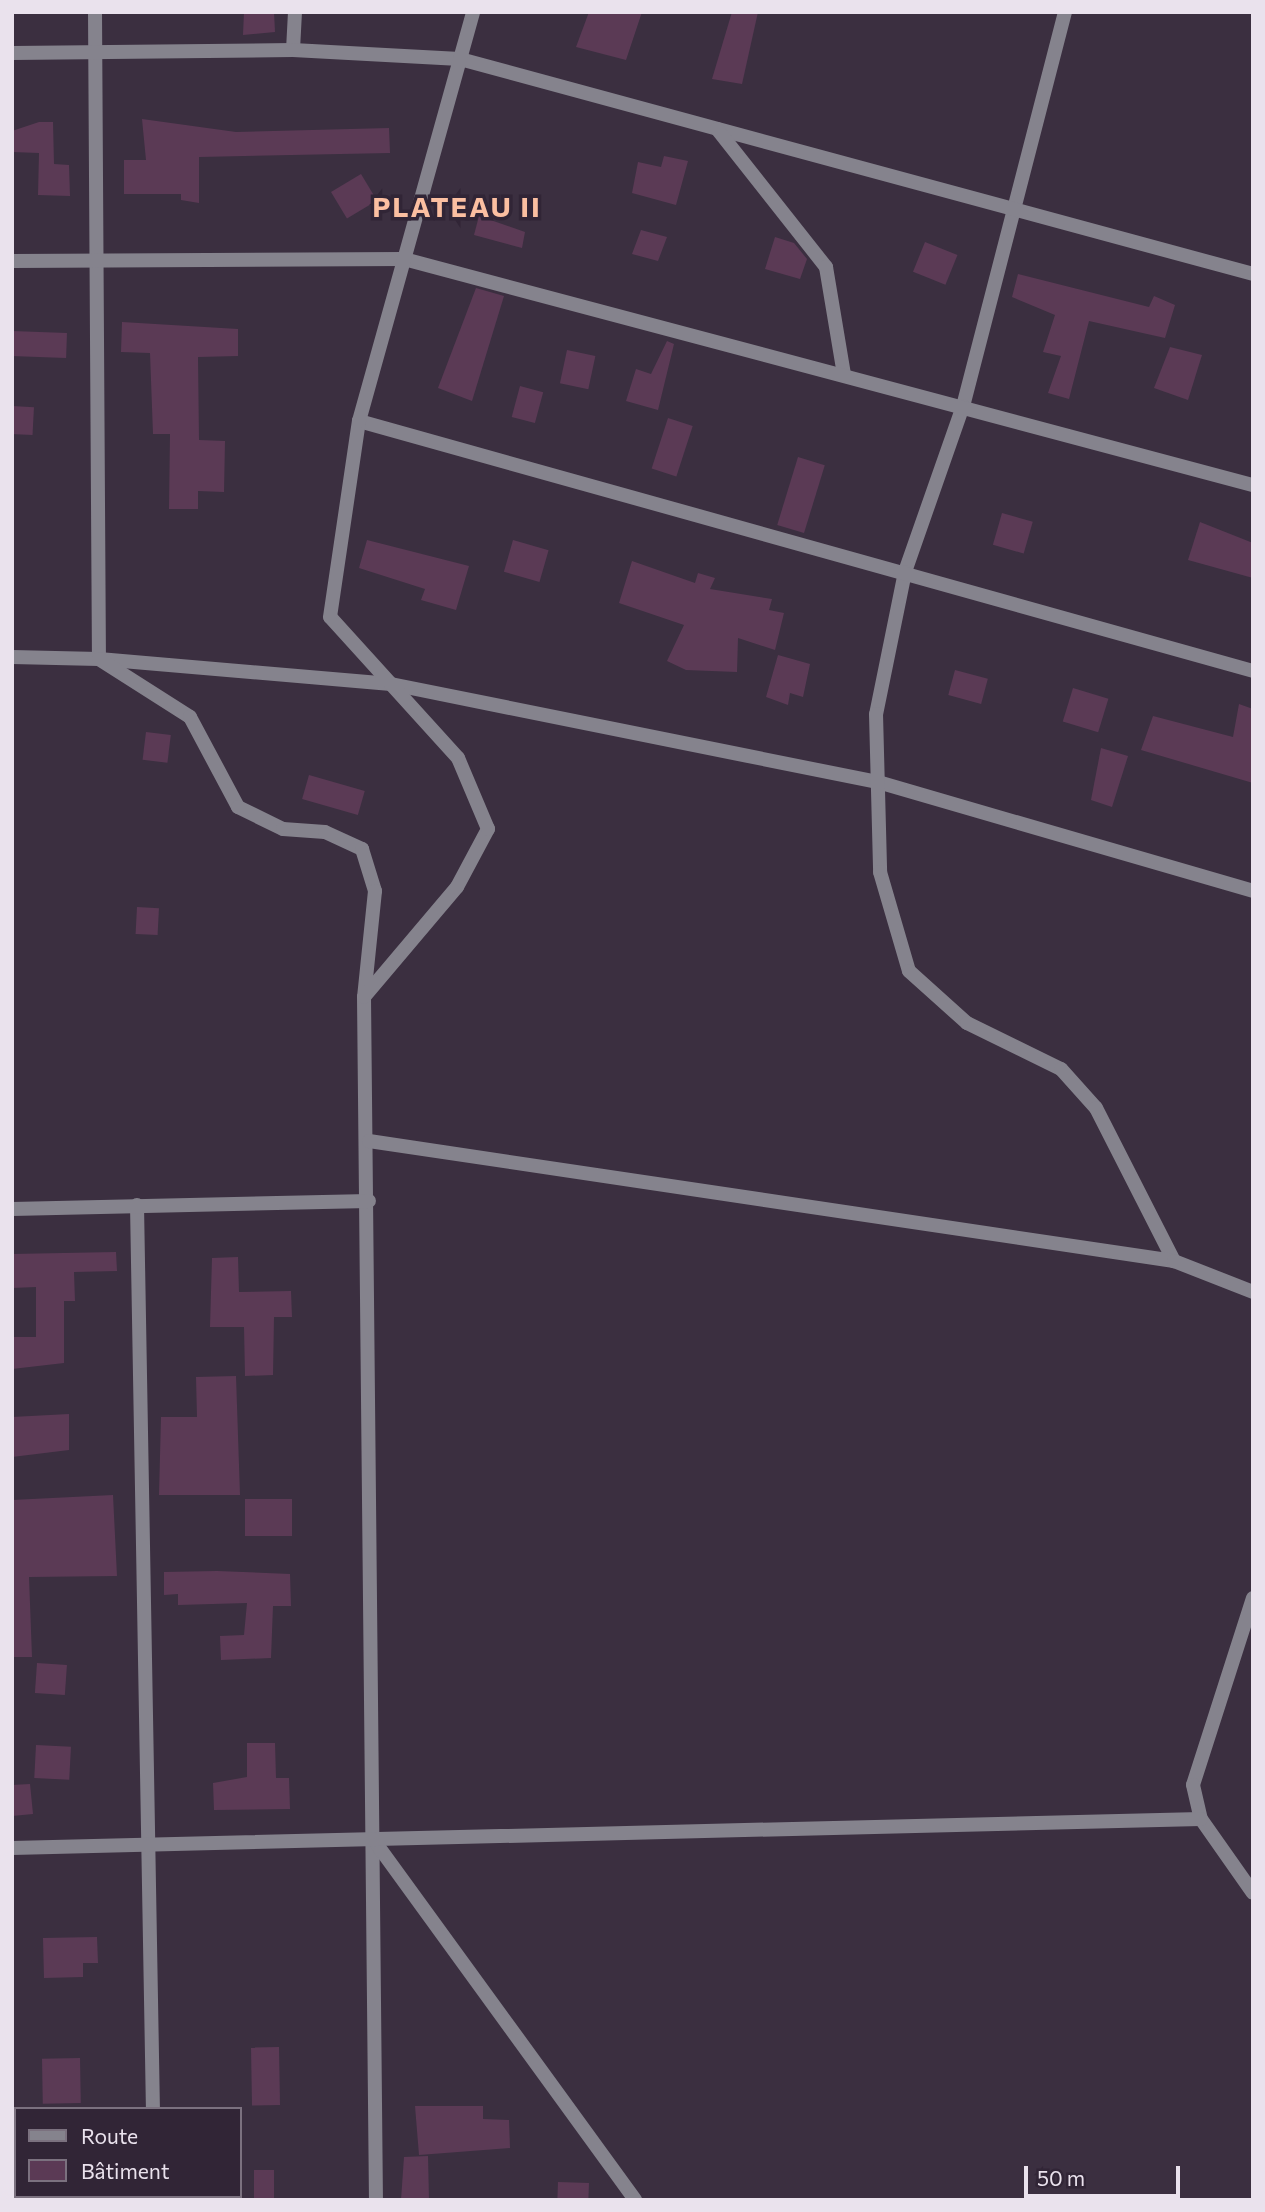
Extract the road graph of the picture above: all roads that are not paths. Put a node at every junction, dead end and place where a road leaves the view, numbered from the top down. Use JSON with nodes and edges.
{"nodes":[{"id":1,"x":95,"y":12,"type":"edge"},
{"id":2,"x":295,"y":12,"type":"edge"},
{"id":3,"x":473,"y":12,"type":"edge"},
{"id":4,"x":1065,"y":12,"type":"edge"},
{"id":5,"x":293,"y":50,"type":"junction"},
{"id":6,"x":95,"y":52,"type":"junction"},
{"id":7,"x":12,"y":53,"type":"edge"},
{"id":8,"x":460,"y":58,"type":"junction"},
{"id":9,"x":717,"y":130,"type":"junction"},
{"id":10,"x":1017,"y":210,"type":"junction"},
{"id":11,"x":404,"y":258,"type":"junction"},
{"id":12,"x":96,"y":260,"type":"junction"},
{"id":13,"x":12,"y":261,"type":"edge"},
{"id":14,"x":1253,"y":274,"type":"edge"},
{"id":15,"x":844,"y":374,"type":"junction"},
{"id":16,"x":963,"y":406,"type":"junction"},
{"id":17,"x":359,"y":421,"type":"junction"},
{"id":18,"x":1253,"y":485,"type":"edge"},
{"id":19,"x":905,"y":572,"type":"junction"},
{"id":20,"x":12,"y":657,"type":"edge"},
{"id":21,"x":99,"y":659,"type":"junction"},
{"id":22,"x":1253,"y":671,"type":"edge"},
{"id":23,"x":391,"y":684,"type":"junction"},
{"id":24,"x":878,"y":782,"type":"junction"},
{"id":25,"x":1253,"y":891,"type":"edge"},
{"id":26,"x":364,"y":997,"type":"junction"},
{"id":27,"x":369,"y":1141,"type":"junction"},
{"id":28,"x":369,"y":1201,"type":"junction"},
{"id":29,"x":137,"y":1205,"type":"junction"},
{"id":30,"x":12,"y":1209,"type":"edge"},
{"id":31,"x":1174,"y":1261,"type":"junction"},
{"id":32,"x":1253,"y":1292,"type":"edge"},
{"id":33,"x":1253,"y":1598,"type":"edge"},
{"id":34,"x":1201,"y":1819,"type":"junction"},
{"id":35,"x":373,"y":1839,"type":"junction"},
{"id":36,"x":148,"y":1844,"type":"junction"},
{"id":37,"x":12,"y":1848,"type":"edge"},
{"id":38,"x":1253,"y":1893,"type":"edge"},
{"id":39,"x":153,"y":2107,"type":"edge"},
{"id":40,"x":376,"y":2200,"type":"edge"},
{"id":41,"x":635,"y":2200,"type":"edge"}],
"edges":[{"from":1,"to":6,"type":"street"},
{"from":2,"to":5,"type":"street"},
{"from":3,"to":8,"type":"street"},
{"from":4,"to":10,"type":"street"},
{"from":5,"to":6,"type":"street"},
{"from":5,"to":8,"type":"street"},
{"from":6,"to":7,"type":"street"},
{"from":6,"to":12,"type":"street"},
{"from":8,"to":9,"type":"street"},
{"from":8,"to":11,"type":"street"},
{"from":9,"to":10,"type":"street"},
{"from":9,"to":15,"type":"street"},
{"from":10,"to":14,"type":"street"},
{"from":10,"to":16,"type":"street"},
{"from":11,"to":12,"type":"street"},
{"from":11,"to":15,"type":"street"},
{"from":11,"to":17,"type":"street"},
{"from":12,"to":13,"type":"street"},
{"from":12,"to":21,"type":"street"},
{"from":15,"to":16,"type":"street"},
{"from":16,"to":18,"type":"street"},
{"from":16,"to":19,"type":"street"},
{"from":17,"to":19,"type":"street"},
{"from":17,"to":23,"type":"street"},
{"from":19,"to":22,"type":"street"},
{"from":19,"to":24,"type":"street"},
{"from":20,"to":21,"type":"street"},
{"from":21,"to":23,"type":"street"},
{"from":21,"to":26,"type":"street"},
{"from":23,"to":24,"type":"street"},
{"from":23,"to":26,"type":"street"},
{"from":24,"to":25,"type":"street"},
{"from":24,"to":31,"type":"street"},
{"from":26,"to":27,"type":"street"},
{"from":27,"to":28,"type":"street"},
{"from":27,"to":31,"type":"street"},
{"from":28,"to":29,"type":"street"},
{"from":28,"to":35,"type":"street"},
{"from":29,"to":30,"type":"street"},
{"from":29,"to":36,"type":"street"},
{"from":31,"to":32,"type":"street"},
{"from":33,"to":34,"type":"street"},
{"from":34,"to":35,"type":"street"},
{"from":34,"to":38,"type":"street"},
{"from":35,"to":36,"type":"street"},
{"from":35,"to":40,"type":"street"},
{"from":35,"to":41,"type":"street"},
{"from":36,"to":37,"type":"street"},
{"from":36,"to":39,"type":"street"}]}
